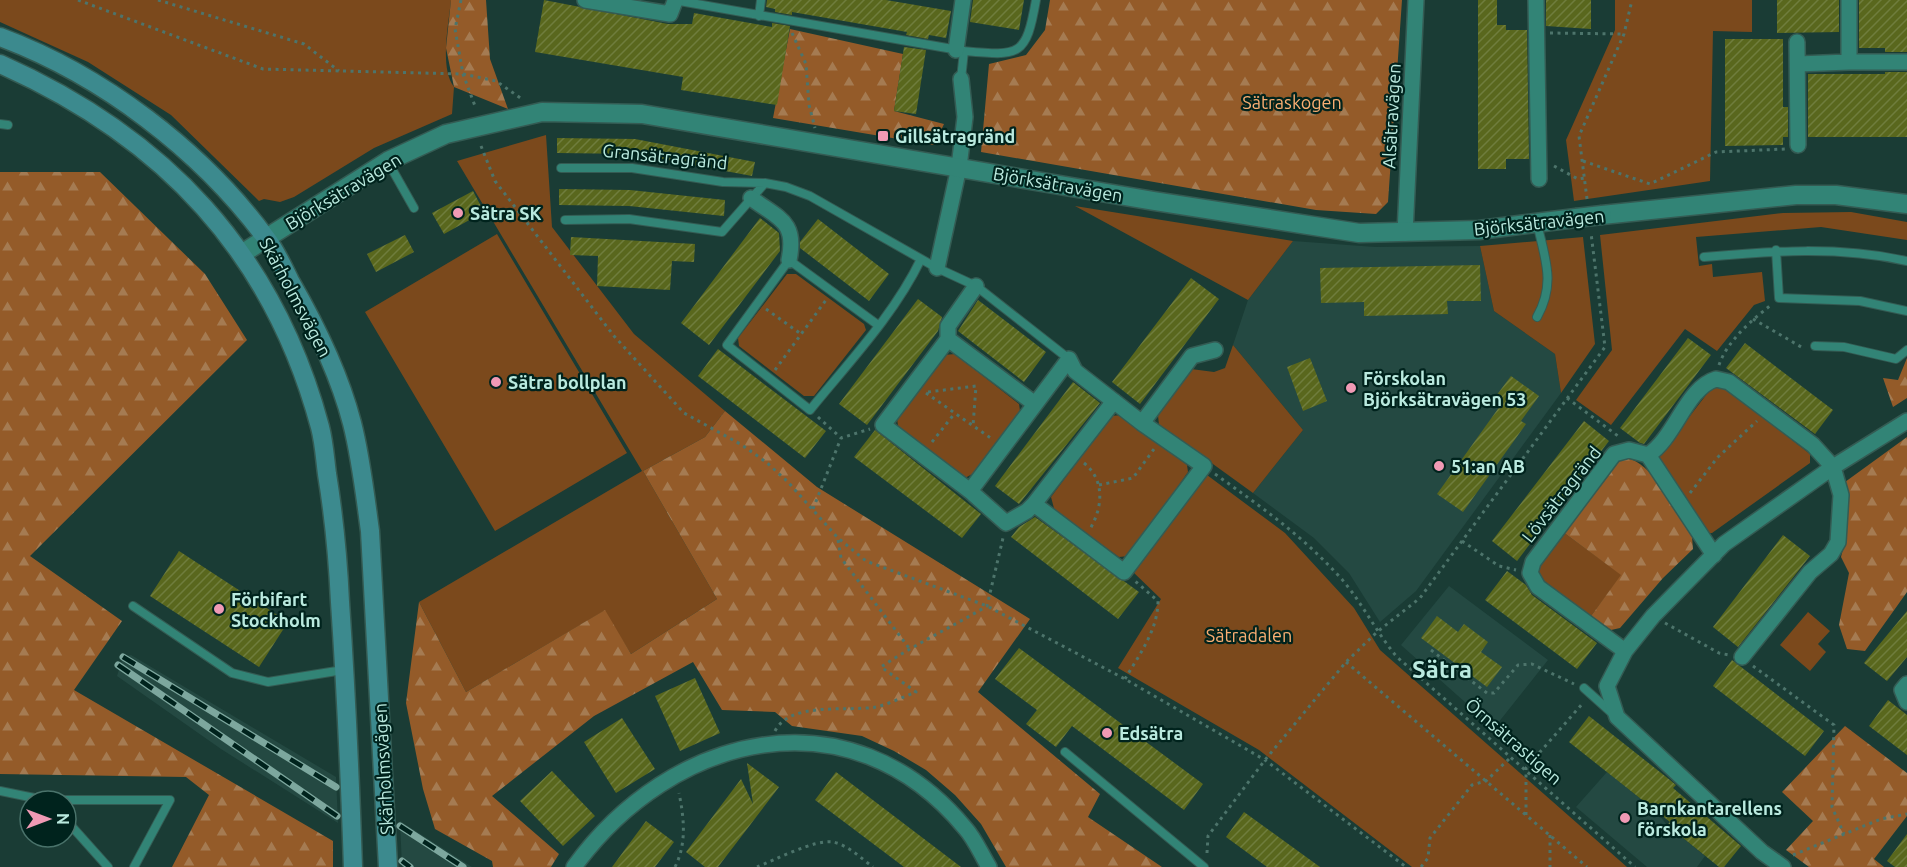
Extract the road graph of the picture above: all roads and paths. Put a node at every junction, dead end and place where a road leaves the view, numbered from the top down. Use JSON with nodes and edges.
{"nodes":[{"id":1,"x":78,"y":0,"type":"edge"},
{"id":2,"x":158,"y":0,"type":"edge"},
{"id":3,"x":461,"y":0,"type":"edge"},
{"id":4,"x":585,"y":0,"type":"edge"},
{"id":5,"x":761,"y":0,"type":"edge"},
{"id":6,"x":963,"y":0,"type":"edge"},
{"id":7,"x":1036,"y":0,"type":"edge"},
{"id":8,"x":1416,"y":0,"type":"edge"},
{"id":9,"x":1536,"y":0,"type":"edge"},
{"id":10,"x":1632,"y":0,"type":"edge"},
{"id":11,"x":1849,"y":0,"type":"edge"},
{"id":12,"x":674,"y":1,"type":"edge"},
{"id":13,"x":759,"y":16,"type":"junction"},
{"id":14,"x":787,"y":21,"type":"junction"},
{"id":15,"x":1536,"y":33,"type":"junction"},
{"id":16,"x":1624,"y":34,"type":"junction"},
{"id":17,"x":0,"y":37,"type":"edge"},
{"id":18,"x":1797,"y":42,"type":"dead end"},
{"id":19,"x":960,"y":50,"type":"junction"},
{"id":20,"x":1849,"y":62,"type":"junction"},
{"id":21,"x":1907,"y":62,"type":"edge"},
{"id":22,"x":0,"y":64,"type":"edge"},
{"id":23,"x":1798,"y":64,"type":"junction"},
{"id":24,"x":340,"y":71,"type":"junction"},
{"id":25,"x":463,"y":74,"type":"junction"},
{"id":26,"x":961,"y":79,"type":"joint"},
{"id":27,"x":475,"y":106,"type":"dead end"},
{"id":28,"x":542,"y":112,"type":"junction"},
{"id":29,"x":819,"y":144,"type":"junction"},
{"id":30,"x":1798,"y":145,"type":"joint"},
{"id":31,"x":481,"y":146,"type":"dead end"},
{"id":32,"x":388,"y":161,"type":"junction"},
{"id":33,"x":1582,"y":161,"type":"junction"},
{"id":34,"x":1553,"y":165,"type":"dead end"},
{"id":35,"x":959,"y":167,"type":"junction"},
{"id":36,"x":561,"y":168,"type":"dead end"},
{"id":37,"x":1585,"y":178,"type":"junction"},
{"id":38,"x":1539,"y":179,"type":"dead end"},
{"id":39,"x":765,"y":183,"type":"junction"},
{"id":40,"x":751,"y":198,"type":"junction"},
{"id":41,"x":1907,"y":204,"type":"edge"},
{"id":42,"x":414,"y":208,"type":"dead end"},
{"id":43,"x":1589,"y":214,"type":"junction"},
{"id":44,"x":565,"y":220,"type":"dead end"},
{"id":45,"x":1537,"y":223,"type":"junction"},
{"id":46,"x":1591,"y":231,"type":"dead end"},
{"id":47,"x":1405,"y":233,"type":"junction"},
{"id":48,"x":267,"y":238,"type":"junction"},
{"id":49,"x":1776,"y":250,"type":"junction"},
{"id":50,"x":243,"y":253,"type":"junction"},
{"id":51,"x":1704,"y":257,"type":"dead end"},
{"id":52,"x":921,"y":259,"type":"junction"},
{"id":53,"x":789,"y":260,"type":"junction"},
{"id":54,"x":1907,"y":261,"type":"edge"},
{"id":55,"x":937,"y":268,"type":"junction"},
{"id":56,"x":976,"y":286,"type":"junction"},
{"id":57,"x":832,"y":291,"type":"junction"},
{"id":58,"x":1779,"y":298,"type":"junction"},
{"id":59,"x":757,"y":303,"type":"junction"},
{"id":60,"x":1907,"y":311,"type":"edge"},
{"id":61,"x":1537,"y":317,"type":"dead end"},
{"id":62,"x":1754,"y":319,"type":"junction"},
{"id":63,"x":878,"y":325,"type":"junction"},
{"id":64,"x":801,"y":334,"type":"junction"},
{"id":65,"x":948,"y":339,"type":"junction"},
{"id":66,"x":1815,"y":346,"type":"joint"},
{"id":67,"x":1215,"y":350,"type":"dead end"},
{"id":68,"x":1907,"y":350,"type":"edge"},
{"id":69,"x":1068,"y":359,"type":"junction"},
{"id":70,"x":769,"y":378,"type":"junction"},
{"id":71,"x":1716,"y":379,"type":"junction"},
{"id":72,"x":920,"y":388,"type":"junction"},
{"id":73,"x":1567,"y":398,"type":"junction"},
{"id":74,"x":1114,"y":401,"type":"junction"},
{"id":75,"x":1035,"y":404,"type":"junction"},
{"id":76,"x":810,"y":410,"type":"junction"},
{"id":77,"x":1767,"y":411,"type":"junction"},
{"id":78,"x":955,"y":413,"type":"junction"},
{"id":79,"x":1907,"y":421,"type":"edge"},
{"id":80,"x":1142,"y":423,"type":"junction"},
{"id":81,"x":883,"y":425,"type":"junction"},
{"id":82,"x":973,"y":426,"type":"junction"},
{"id":83,"x":1163,"y":437,"type":"junction"},
{"id":84,"x":841,"y":438,"type":"junction"},
{"id":85,"x":1003,"y":447,"type":"junction"},
{"id":86,"x":1629,"y":450,"type":"junction"},
{"id":87,"x":922,"y":454,"type":"junction"},
{"id":88,"x":1073,"y":454,"type":"junction"},
{"id":89,"x":1648,"y":455,"type":"junction"},
{"id":90,"x":1204,"y":466,"type":"junction"},
{"id":91,"x":1833,"y":467,"type":"junction"},
{"id":92,"x":1099,"y":485,"type":"junction"},
{"id":93,"x":970,"y":491,"type":"junction"},
{"id":94,"x":1682,"y":503,"type":"junction"},
{"id":95,"x":1034,"y":504,"type":"junction"},
{"id":96,"x":813,"y":509,"type":"junction"},
{"id":97,"x":1006,"y":523,"type":"junction"},
{"id":98,"x":838,"y":538,"type":"junction"},
{"id":99,"x":1082,"y":540,"type":"junction"},
{"id":100,"x":1462,"y":541,"type":"junction"},
{"id":101,"x":1714,"y":555,"type":"junction"},
{"id":102,"x":1530,"y":573,"type":"junction"},
{"id":103,"x":1144,"y":589,"type":"dead end"},
{"id":104,"x":133,"y":606,"type":"dead end"},
{"id":105,"x":987,"y":606,"type":"junction"},
{"id":106,"x":1653,"y":616,"type":"junction"},
{"id":107,"x":1377,"y":632,"type":"junction"},
{"id":108,"x":909,"y":648,"type":"junction"},
{"id":109,"x":1431,"y":650,"type":"dead end"},
{"id":110,"x":1624,"y":651,"type":"junction"},
{"id":111,"x":1742,"y":657,"type":"junction"},
{"id":112,"x":1346,"y":662,"type":"junction"},
{"id":113,"x":345,"y":670,"type":"junction"},
{"id":114,"x":1125,"y":679,"type":"junction"},
{"id":115,"x":1907,"y":684,"type":"edge"},
{"id":116,"x":1584,"y":688,"type":"joint"},
{"id":117,"x":1595,"y":699,"type":"junction"},
{"id":118,"x":1907,"y":702,"type":"edge"},
{"id":119,"x":1617,"y":717,"type":"junction"},
{"id":120,"x":768,"y":743,"type":"junction"},
{"id":121,"x":1065,"y":752,"type":"dead end"},
{"id":122,"x":1511,"y":757,"type":"junction"},
{"id":123,"x":1265,"y":760,"type":"junction"},
{"id":124,"x":1526,"y":768,"type":"junction"},
{"id":125,"x":1486,"y":781,"type":"junction"},
{"id":126,"x":679,"y":790,"type":"dead end"},
{"id":127,"x":0,"y":791,"type":"edge"},
{"id":128,"x":18,"y":795,"type":"edge"},
{"id":129,"x":78,"y":801,"type":"edge"},
{"id":130,"x":1907,"y":814,"type":"edge"},
{"id":131,"x":1526,"y":815,"type":"junction"},
{"id":132,"x":78,"y":833,"type":"edge"},
{"id":133,"x":1844,"y":834,"type":"junction"},
{"id":134,"x":1550,"y":835,"type":"junction"},
{"id":135,"x":1811,"y":848,"type":"dead end"},
{"id":136,"x":1206,"y":857,"type":"dead end"},
{"id":137,"x":108,"y":867,"type":"edge"},
{"id":138,"x":134,"y":867,"type":"edge"},
{"id":139,"x":353,"y":867,"type":"edge"},
{"id":140,"x":388,"y":867,"type":"edge"},
{"id":141,"x":574,"y":867,"type":"edge"},
{"id":142,"x":675,"y":867,"type":"edge"},
{"id":143,"x":757,"y":867,"type":"edge"},
{"id":144,"x":873,"y":867,"type":"edge"},
{"id":145,"x":989,"y":867,"type":"edge"},
{"id":146,"x":1204,"y":867,"type":"edge"},
{"id":147,"x":1406,"y":867,"type":"edge"},
{"id":148,"x":1421,"y":867,"type":"edge"},
{"id":149,"x":1550,"y":867,"type":"edge"},
{"id":150,"x":1587,"y":867,"type":"edge"},
{"id":151,"x":1635,"y":867,"type":"edge"},
{"id":152,"x":1783,"y":867,"type":"edge"}],
"edges":[{"from":1,"to":24,"type":"path"},
{"from":2,"to":24,"type":"path"},
{"from":3,"to":25,"type":"path"},
{"from":4,"to":12,"type":"street"},
{"from":5,"to":13,"type":"lane"},
{"from":6,"to":19,"type":"street"},
{"from":7,"to":19,"type":"lane"},
{"from":8,"to":47,"type":"street","name":"Alsätravägen"},
{"from":9,"to":15,"type":"street"},
{"from":10,"to":16,"type":"path"},
{"from":11,"to":20,"type":"street"},
{"from":12,"to":13,"type":"lane"},
{"from":13,"to":14,"type":"lane"},
{"from":14,"to":19,"type":"lane"},
{"from":14,"to":29,"type":"path"},
{"from":15,"to":16,"type":"path"},
{"from":15,"to":38,"type":"street"},
{"from":16,"to":33,"type":"path"},
{"from":17,"to":48,"type":"main road","name":"Skärholmsvägen"},
{"from":18,"to":23,"type":"street"},
{"from":19,"to":26,"type":"lane"},
{"from":20,"to":21,"type":"street"},
{"from":20,"to":23,"type":"street"},
{"from":22,"to":50,"type":"main road","name":"Skärholmsvägen"},
{"from":23,"to":30,"type":"street"},
{"from":24,"to":25,"type":"path"},
{"from":25,"to":27,"type":"path"},
{"from":25,"to":28,"type":"path"},
{"from":26,"to":35,"type":"street"},
{"from":28,"to":29,"type":"street","name":"Björksätravägen"},
{"from":28,"to":32,"type":"street","name":"Björksätravägen"},
{"from":29,"to":35,"type":"street","name":"Björksätravägen"},
{"from":30,"to":33,"type":"path"},
{"from":31,"to":96,"type":"path"},
{"from":32,"to":42,"type":"lane"},
{"from":32,"to":48,"type":"street","name":"Björksätravägen"},
{"from":33,"to":37,"type":"path"},
{"from":34,"to":37,"type":"path"},
{"from":35,"to":47,"type":"street","name":"Björksätravägen"},
{"from":35,"to":55,"type":"street"},
{"from":36,"to":39,"type":"lane","name":"Gransätragränd"},
{"from":37,"to":43,"type":"path"},
{"from":39,"to":40,"type":"lane"},
{"from":39,"to":52,"type":"lane","name":"Gransätragränd"},
{"from":40,"to":44,"type":"lane"},
{"from":40,"to":53,"type":"street"},
{"from":41,"to":43,"type":"street","name":"Björksätravägen"},
{"from":43,"to":45,"type":"street","name":"Björksätravägen"},
{"from":45,"to":47,"type":"street","name":"Björksätravägen"},
{"from":45,"to":61,"type":"lane"},
{"from":46,"to":73,"type":"path"},
{"from":48,"to":50,"type":"street","name":"Björksätravägen"},
{"from":48,"to":140,"type":"main road","name":"Skärholmsvägen"},
{"from":49,"to":51,"type":"lane"},
{"from":49,"to":54,"type":"lane"},
{"from":49,"to":58,"type":"lane"},
{"from":50,"to":113,"type":"main road","name":"Skärholmsvägen"},
{"from":52,"to":55,"type":"lane","name":"Gransätragränd"},
{"from":52,"to":63,"type":"lane"},
{"from":53,"to":57,"type":"lane"},
{"from":53,"to":59,"type":"lane"},
{"from":55,"to":56,"type":"lane","name":"Gransätragränd"},
{"from":56,"to":65,"type":"street"},
{"from":56,"to":69,"type":"lane","name":"Gransätragränd"},
{"from":57,"to":63,"type":"lane"},
{"from":57,"to":64,"type":"path"},
{"from":58,"to":60,"type":"lane"},
{"from":58,"to":62,"type":"path"},
{"from":59,"to":64,"type":"path"},
{"from":59,"to":70,"type":"lane"},
{"from":62,"to":66,"type":"path"},
{"from":62,"to":71,"type":"path"},
{"from":63,"to":76,"type":"lane"},
{"from":64,"to":70,"type":"path"},
{"from":65,"to":72,"type":"street"},
{"from":65,"to":75,"type":"street"},
{"from":66,"to":68,"type":"lane"},
{"from":67,"to":80,"type":"street"},
{"from":69,"to":74,"type":"street","name":"Gransätragränd"},
{"from":69,"to":75,"type":"street"},
{"from":70,"to":76,"type":"lane"},
{"from":71,"to":77,"type":"street"},
{"from":71,"to":89,"type":"street"},
{"from":72,"to":78,"type":"path"},
{"from":72,"to":81,"type":"street"},
{"from":72,"to":82,"type":"path"},
{"from":73,"to":86,"type":"path"},
{"from":73,"to":100,"type":"path"},
{"from":74,"to":80,"type":"street","name":"Gransätragränd"},
{"from":74,"to":88,"type":"street"},
{"from":75,"to":85,"type":"street"},
{"from":76,"to":84,"type":"path"},
{"from":77,"to":91,"type":"street"},
{"from":77,"to":94,"type":"path"},
{"from":78,"to":82,"type":"path"},
{"from":78,"to":87,"type":"path"},
{"from":79,"to":91,"type":"street"},
{"from":80,"to":83,"type":"street","name":"Gransätragränd"},
{"from":81,"to":84,"type":"path"},
{"from":81,"to":87,"type":"street"},
{"from":82,"to":85,"type":"path"},
{"from":83,"to":90,"type":"street","name":"Gransätragränd"},
{"from":83,"to":92,"type":"path"},
{"from":84,"to":96,"type":"path"},
{"from":85,"to":93,"type":"street"},
{"from":86,"to":89,"type":"street","name":"Lövsätragränd"},
{"from":86,"to":102,"type":"street","name":"Lövsätragränd"},
{"from":87,"to":93,"type":"street"},
{"from":88,"to":92,"type":"path"},
{"from":88,"to":95,"type":"street"},
{"from":89,"to":94,"type":"street"},
{"from":90,"to":99,"type":"street"},
{"from":90,"to":107,"type":"path","name":"Örnsätrastigen"},
{"from":91,"to":101,"type":"street"},
{"from":91,"to":111,"type":"street"},
{"from":92,"to":99,"type":"path"},
{"from":93,"to":97,"type":"street"},
{"from":94,"to":101,"type":"street"},
{"from":95,"to":97,"type":"street"},
{"from":95,"to":99,"type":"street"},
{"from":96,"to":98,"type":"path"},
{"from":97,"to":105,"type":"path"},
{"from":98,"to":105,"type":"path"},
{"from":98,"to":108,"type":"path"},
{"from":100,"to":102,"type":"path"},
{"from":100,"to":107,"type":"path"},
{"from":101,"to":106,"type":"street"},
{"from":102,"to":110,"type":"street","name":"Lövsätragränd"},
{"from":103,"to":114,"type":"path"},
{"from":104,"to":113,"type":"lane"},
{"from":105,"to":108,"type":"path"},
{"from":105,"to":114,"type":"path"},
{"from":106,"to":110,"type":"street"},
{"from":106,"to":111,"type":"path"},
{"from":107,"to":112,"type":"path"},
{"from":107,"to":122,"type":"path","name":"Örnsätrastigen"},
{"from":108,"to":120,"type":"path"},
{"from":109,"to":116,"type":"path"},
{"from":110,"to":119,"type":"street"},
{"from":111,"to":133,"type":"path"},
{"from":112,"to":123,"type":"path"},
{"from":112,"to":125,"type":"path"},
{"from":113,"to":139,"type":"main road","name":"Skärholmsvägen"},
{"from":114,"to":123,"type":"path"},
{"from":115,"to":118,"type":"street"},
{"from":116,"to":117,"type":"lane"},
{"from":117,"to":119,"type":"lane"},
{"from":117,"to":124,"type":"path"},
{"from":119,"to":152,"type":"street"},
{"from":120,"to":141,"type":"street"},
{"from":120,"to":145,"type":"street"},
{"from":121,"to":146,"type":"lane"},
{"from":122,"to":124,"type":"path","name":"Örnsätrastigen"},
{"from":122,"to":125,"type":"path"},
{"from":123,"to":136,"type":"path"},
{"from":123,"to":147,"type":"path"},
{"from":124,"to":131,"type":"path"},
{"from":124,"to":151,"type":"path","name":"Örnsätrastigen"},
{"from":125,"to":131,"type":"path"},
{"from":125,"to":148,"type":"path"},
{"from":126,"to":142,"type":"path"},
{"from":127,"to":128,"type":"lane"},
{"from":129,"to":138,"type":"lane"},
{"from":130,"to":133,"type":"path"},
{"from":131,"to":134,"type":"path"},
{"from":132,"to":137,"type":"lane"},
{"from":133,"to":135,"type":"path"},
{"from":134,"to":149,"type":"path"},
{"from":134,"to":150,"type":"path"},
{"from":143,"to":144,"type":"path"}]}
